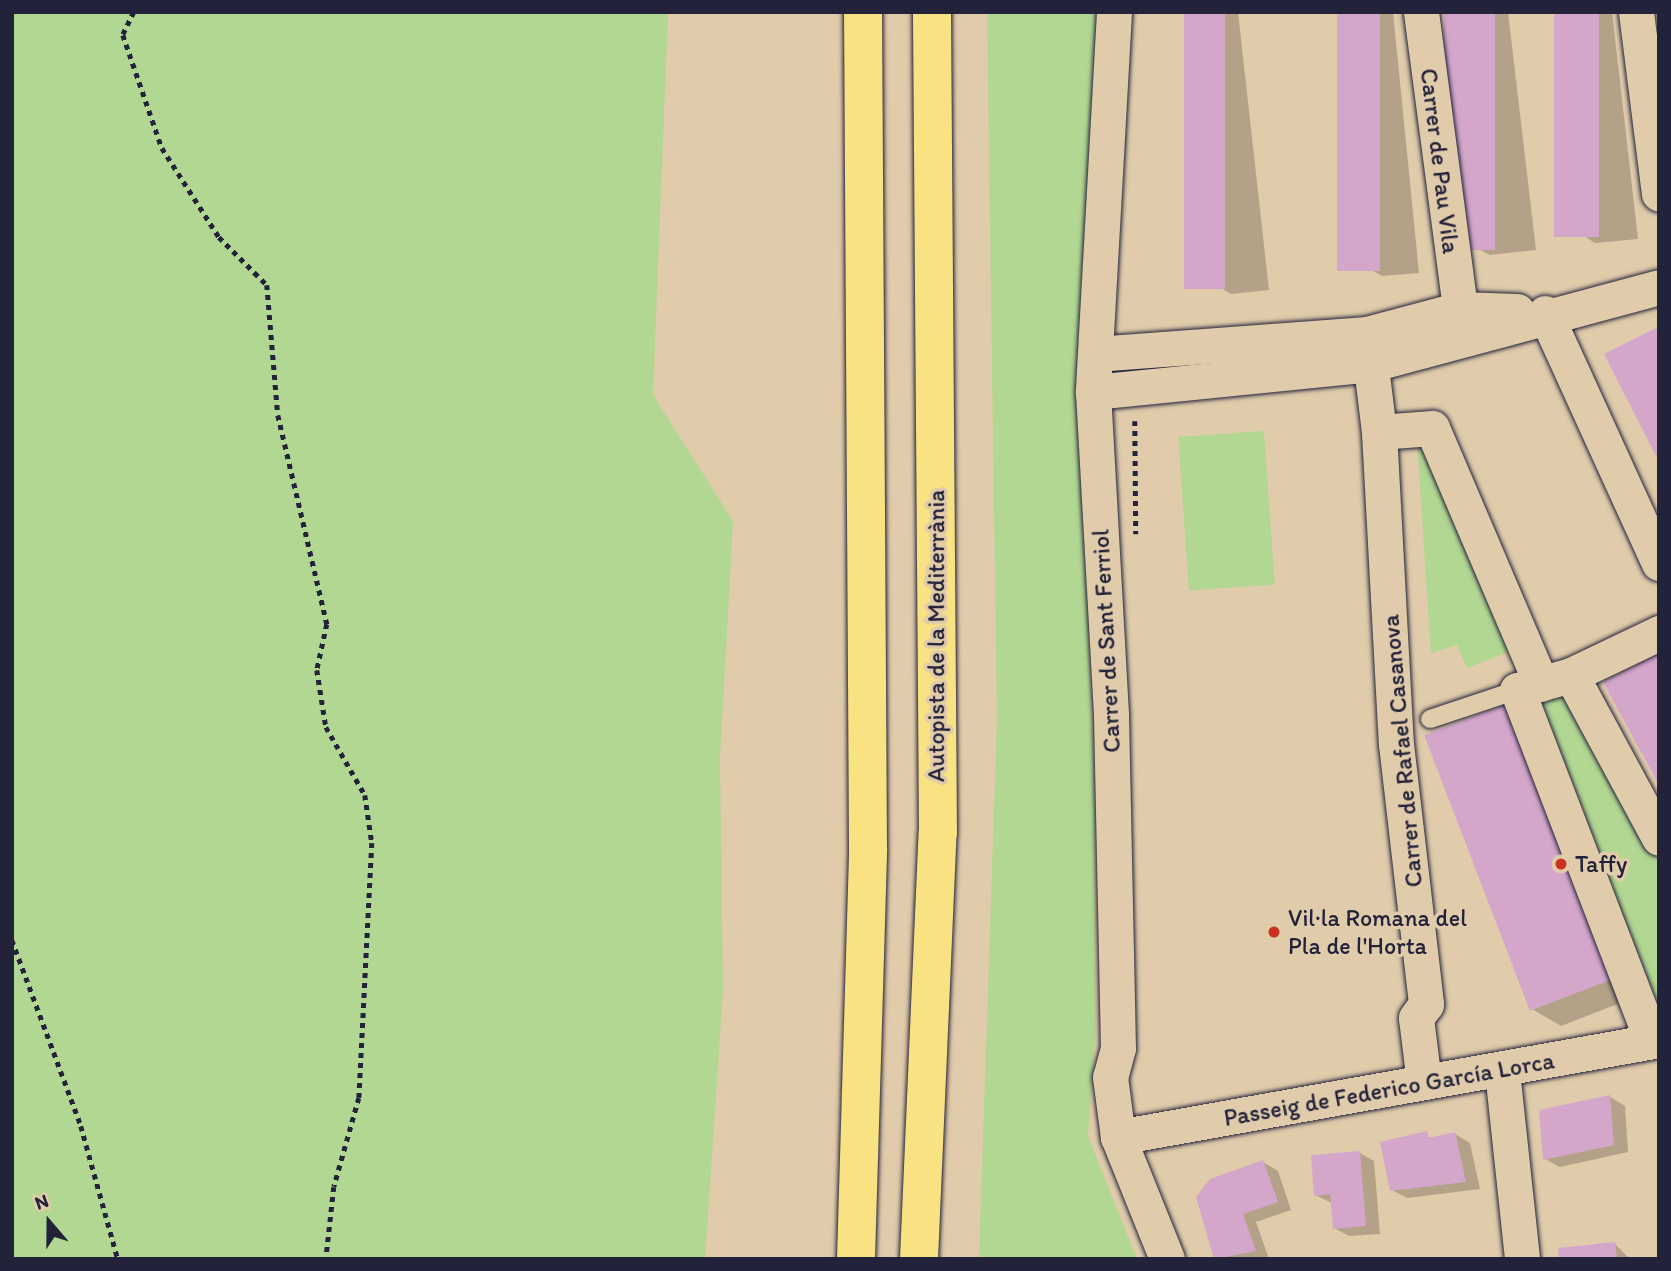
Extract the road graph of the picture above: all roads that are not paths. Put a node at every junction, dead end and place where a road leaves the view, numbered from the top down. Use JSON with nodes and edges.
{"nodes":[{"id":1,"x":863,"y":12,"type":"edge"},
{"id":2,"x":932,"y":12,"type":"edge"},
{"id":3,"x":1114,"y":12,"type":"edge"},
{"id":4,"x":1421,"y":12,"type":"edge"},
{"id":5,"x":1636,"y":12,"type":"edge"},
{"id":6,"x":1659,"y":194,"type":"edge"},
{"id":7,"x":1659,"y":287,"type":"edge"},
{"id":8,"x":1460,"y":309,"type":"junction"},
{"id":9,"x":1545,"y":313,"type":"junction"},
{"id":10,"x":1369,"y":349,"type":"junction"},
{"id":11,"x":1094,"y":354,"type":"junction"},
{"id":12,"x":1093,"y":392,"type":"junction"},
{"id":13,"x":1379,"y":432,"type":"junction"},
{"id":14,"x":1659,"y":563,"type":"edge"},
{"id":15,"x":1659,"y":633,"type":"edge"},
{"id":16,"x":1543,"y":683,"type":"junction"},
{"id":17,"x":1430,"y":719,"type":"dead end"},
{"id":18,"x":1659,"y":838,"type":"edge"},
{"id":19,"x":1655,"y":1041,"type":"edge"},
{"id":20,"x":1502,"y":1071,"type":"junction"},
{"id":21,"x":1424,"y":1082,"type":"junction"},
{"id":22,"x":1118,"y":1137,"type":"junction"},
{"id":23,"x":856,"y":1259,"type":"edge"},
{"id":24,"x":919,"y":1259,"type":"edge"},
{"id":25,"x":1167,"y":1259,"type":"edge"},
{"id":26,"x":1522,"y":1259,"type":"edge"}],
"edges":[{"from":1,"to":23,"type":"highway"},
{"from":2,"to":24,"type":"highway","name":"Autopista de la Mediterrània"},
{"from":3,"to":11,"type":"street","name":"Carrer de Sant Ferriol"},
{"from":4,"to":8,"type":"street","name":"Carrer de Pau Vila"},
{"from":5,"to":6,"type":"street"},
{"from":7,"to":9,"type":"street"},
{"from":8,"to":9,"type":"street"},
{"from":8,"to":10,"type":"street"},
{"from":9,"to":10,"type":"street"},
{"from":9,"to":14,"type":"street"},
{"from":10,"to":11,"type":"street"},
{"from":10,"to":12,"type":"street"},
{"from":10,"to":13,"type":"street","name":"Carrer de Rafael Casanova"},
{"from":11,"to":12,"type":"street","name":"Carrer de Sant Ferriol"},
{"from":12,"to":22,"type":"street","name":"Carrer de Sant Ferriol"},
{"from":13,"to":16,"type":"street"},
{"from":13,"to":21,"type":"street","name":"Carrer de Rafael Casanova"},
{"from":15,"to":16,"type":"street"},
{"from":16,"to":17,"type":"lane"},
{"from":16,"to":18,"type":"street"},
{"from":16,"to":19,"type":"street"},
{"from":19,"to":20,"type":"street","name":"Passeig de Federico García Lorca"},
{"from":20,"to":21,"type":"street","name":"Passeig de Federico García Lorca"},
{"from":20,"to":26,"type":"street"},
{"from":21,"to":22,"type":"street","name":"Passeig de Federico García Lorca"},
{"from":22,"to":25,"type":"street","name":"Carrer de Sant Ferriol"}]}
